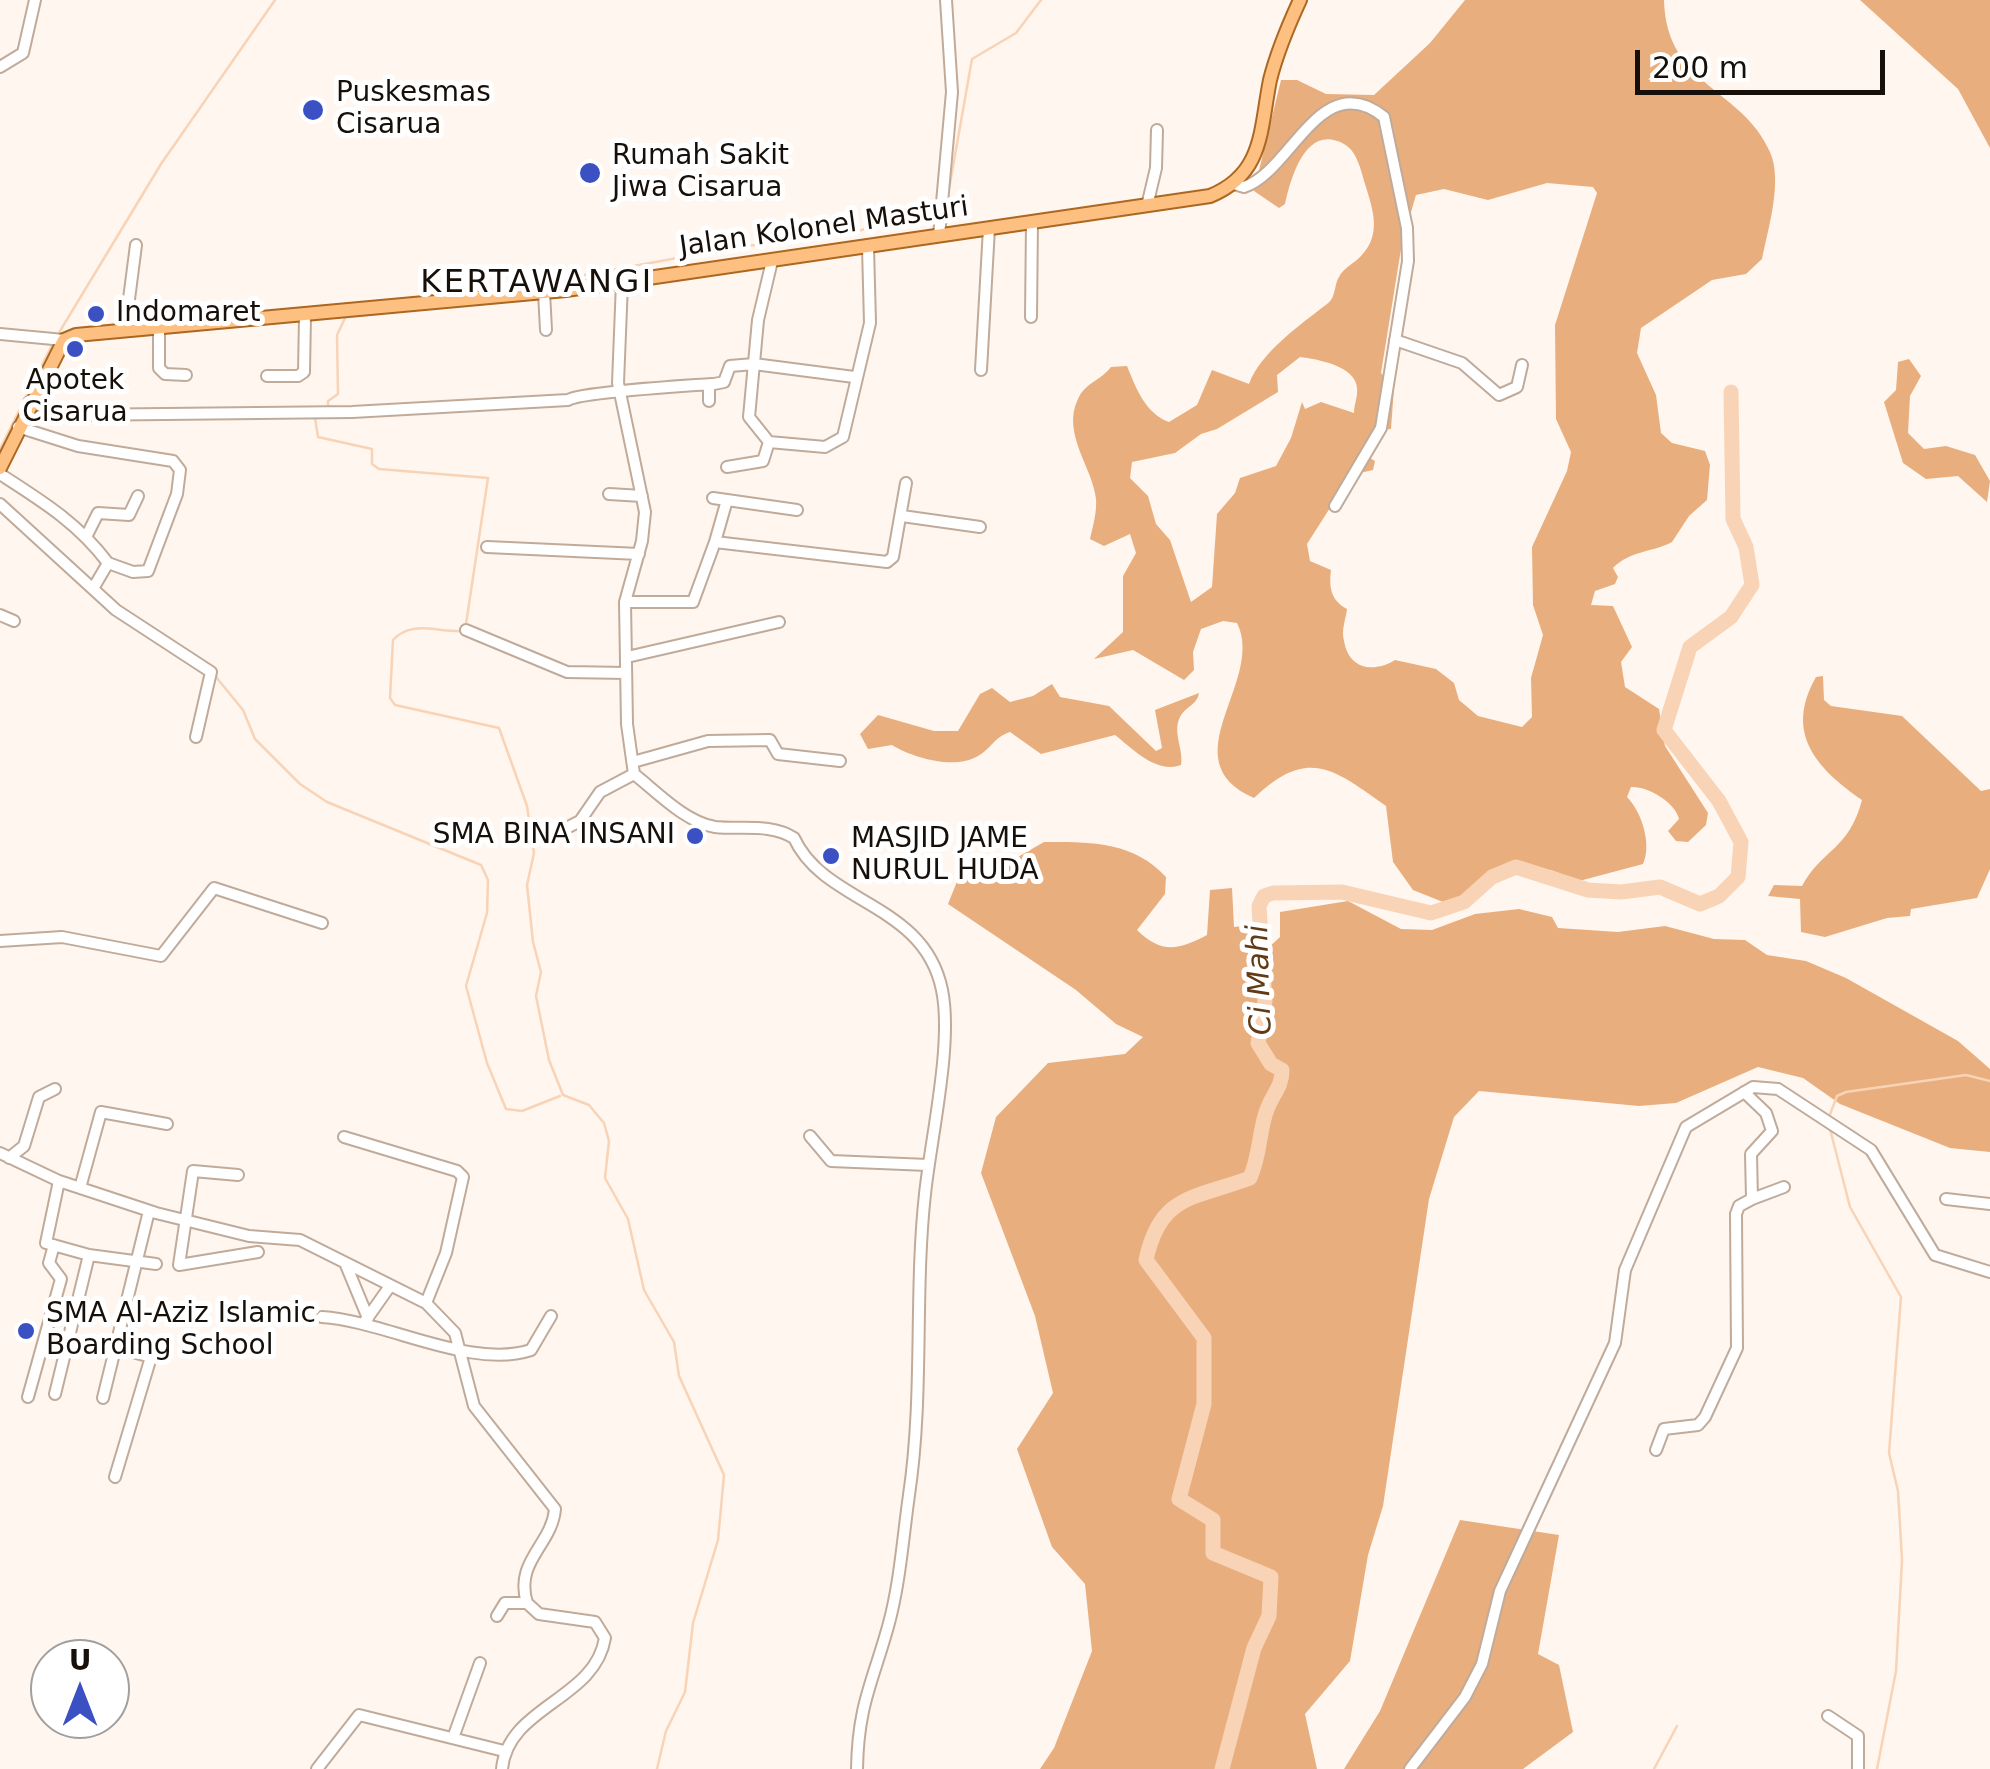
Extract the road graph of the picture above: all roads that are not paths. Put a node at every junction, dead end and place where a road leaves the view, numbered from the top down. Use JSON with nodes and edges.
{"nodes":[{"id":1,"x":35,"y":0,"type":"edge"},
{"id":2,"x":946,"y":0,"type":"edge"},
{"id":3,"x":1300,"y":0,"type":"edge"},
{"id":4,"x":0,"y":67,"type":"edge"},
{"id":5,"x":1157,"y":130,"type":"dead end"},
{"id":6,"x":1234,"y":184,"type":"junction"},
{"id":7,"x":1147,"y":206,"type":"junction"},
{"id":8,"x":1032,"y":222,"type":"junction"},
{"id":9,"x":990,"y":228,"type":"junction"},
{"id":10,"x":939,"y":236,"type":"junction"},
{"id":11,"x":136,"y":245,"type":"dead end"},
{"id":12,"x":868,"y":246,"type":"junction"},
{"id":13,"x":772,"y":261,"type":"junction"},
{"id":14,"x":622,"y":282,"type":"junction"},
{"id":15,"x":544,"y":292,"type":"junction"},
{"id":16,"x":305,"y":316,"type":"junction"},
{"id":17,"x":1031,"y":317,"type":"dead end"},
{"id":18,"x":159,"y":328,"type":"junction"},
{"id":19,"x":125,"y":330,"type":"junction"},
{"id":20,"x":546,"y":330,"type":"dead end"},
{"id":21,"x":0,"y":334,"type":"edge"},
{"id":22,"x":59,"y":338,"type":"junction"},
{"id":23,"x":1396,"y":340,"type":"junction"},
{"id":24,"x":754,"y":364,"type":"junction"},
{"id":25,"x":1522,"y":365,"type":"dead end"},
{"id":26,"x":981,"y":370,"type":"dead end"},
{"id":27,"x":186,"y":375,"type":"dead end"},
{"id":28,"x":267,"y":376,"type":"dead end"},
{"id":29,"x":854,"y":377,"type":"junction"},
{"id":30,"x":710,"y":384,"type":"junction"},
{"id":31,"x":622,"y":394,"type":"junction"},
{"id":32,"x":709,"y":401,"type":"dead end"},
{"id":33,"x":29,"y":402,"type":"junction"},
{"id":34,"x":18,"y":427,"type":"junction"},
{"id":35,"x":769,"y":442,"type":"junction"},
{"id":36,"x":727,"y":466,"type":"dead end"},
{"id":37,"x":0,"y":471,"type":"edge"},
{"id":38,"x":906,"y":484,"type":"dead end"},
{"id":39,"x":609,"y":494,"type":"dead end"},
{"id":40,"x":138,"y":496,"type":"dead end"},
{"id":41,"x":642,"y":496,"type":"junction"},
{"id":42,"x":713,"y":498,"type":"dead end"},
{"id":43,"x":726,"y":500,"type":"junction"},
{"id":44,"x":0,"y":504,"type":"edge"},
{"id":45,"x":1336,"y":506,"type":"dead end"},
{"id":46,"x":796,"y":510,"type":"dead end"},
{"id":47,"x":902,"y":516,"type":"junction"},
{"id":48,"x":980,"y":527,"type":"dead end"},
{"id":49,"x":87,"y":535,"type":"junction"},
{"id":50,"x":716,"y":542,"type":"junction"},
{"id":51,"x":487,"y":547,"type":"dead end"},
{"id":52,"x":639,"y":554,"type":"junction"},
{"id":53,"x":108,"y":564,"type":"junction"},
{"id":54,"x":94,"y":588,"type":"junction"},
{"id":55,"x":625,"y":602,"type":"junction"},
{"id":56,"x":0,"y":615,"type":"edge"},
{"id":57,"x":14,"y":621,"type":"dead end"},
{"id":58,"x":779,"y":622,"type":"dead end"},
{"id":59,"x":466,"y":630,"type":"dead end"},
{"id":60,"x":627,"y":657,"type":"junction"},
{"id":61,"x":626,"y":674,"type":"junction"},
{"id":62,"x":196,"y":737,"type":"dead end"},
{"id":63,"x":840,"y":761,"type":"dead end"},
{"id":64,"x":634,"y":768,"type":"junction"},
{"id":65,"x":547,"y":838,"type":"dead end"},
{"id":66,"x":322,"y":923,"type":"dead end"},
{"id":67,"x":0,"y":941,"type":"edge"},
{"id":68,"x":55,"y":1089,"type":"dead end"},
{"id":69,"x":1744,"y":1092,"type":"junction"},
{"id":70,"x":167,"y":1124,"type":"dead end"},
{"id":71,"x":810,"y":1136,"type":"dead end"},
{"id":72,"x":344,"y":1137,"type":"dead end"},
{"id":73,"x":4,"y":1155,"type":"edge"},
{"id":74,"x":928,"y":1165,"type":"junction"},
{"id":75,"x":238,"y":1176,"type":"dead end"},
{"id":76,"x":59,"y":1181,"type":"junction"},
{"id":77,"x":1784,"y":1187,"type":"dead end"},
{"id":78,"x":80,"y":1188,"type":"junction"},
{"id":79,"x":1752,"y":1199,"type":"junction"},
{"id":80,"x":1946,"y":1199,"type":"dead end"},
{"id":81,"x":1990,"y":1204,"type":"edge"},
{"id":82,"x":149,"y":1211,"type":"junction"},
{"id":83,"x":183,"y":1220,"type":"junction"},
{"id":84,"x":54,"y":1246,"type":"junction"},
{"id":85,"x":258,"y":1252,"type":"dead end"},
{"id":86,"x":89,"y":1255,"type":"junction"},
{"id":87,"x":136,"y":1262,"type":"junction"},
{"id":88,"x":156,"y":1264,"type":"dead end"},
{"id":89,"x":346,"y":1264,"type":"junction"},
{"id":90,"x":1990,"y":1272,"type":"edge"},
{"id":91,"x":390,"y":1286,"type":"junction"},
{"id":92,"x":426,"y":1303,"type":"junction"},
{"id":93,"x":552,"y":1316,"type":"dead end"},
{"id":94,"x":322,"y":1317,"type":"dead end"},
{"id":95,"x":366,"y":1319,"type":"junction"},
{"id":96,"x":459,"y":1346,"type":"junction"},
{"id":97,"x":115,"y":1347,"type":"junction"},
{"id":98,"x":55,"y":1394,"type":"dead end"},
{"id":99,"x":28,"y":1397,"type":"dead end"},
{"id":100,"x":103,"y":1398,"type":"dead end"},
{"id":101,"x":1656,"y":1450,"type":"dead end"},
{"id":102,"x":116,"y":1477,"type":"dead end"},
{"id":103,"x":527,"y":1603,"type":"junction"},
{"id":104,"x":497,"y":1616,"type":"dead end"},
{"id":105,"x":480,"y":1663,"type":"dead end"},
{"id":106,"x":1828,"y":1716,"type":"dead end"},
{"id":107,"x":453,"y":1738,"type":"junction"},
{"id":108,"x":504,"y":1751,"type":"junction"},
{"id":109,"x":317,"y":1769,"type":"edge"},
{"id":110,"x":502,"y":1769,"type":"edge"},
{"id":111,"x":858,"y":1769,"type":"edge"},
{"id":112,"x":1410,"y":1769,"type":"edge"},
{"id":113,"x":1858,"y":1769,"type":"edge"}],
"edges":[{"from":1,"to":4,"type":"street"},
{"from":2,"to":10,"type":"street"},
{"from":3,"to":6,"type":"main road"},
{"from":5,"to":7,"type":"street"},
{"from":6,"to":7,"type":"main road","name":"Jalan Kolonel Masturi"},
{"from":6,"to":23,"type":"street"},
{"from":7,"to":8,"type":"main road","name":"Jalan Kolonel Masturi"},
{"from":8,"to":9,"type":"main road","name":"Jalan Kolonel Masturi"},
{"from":8,"to":17,"type":"street"},
{"from":9,"to":10,"type":"main road","name":"Jalan Kolonel Masturi"},
{"from":9,"to":26,"type":"street"},
{"from":10,"to":12,"type":"main road","name":"Jalan Kolonel Masturi"},
{"from":11,"to":19,"type":"street"},
{"from":12,"to":13,"type":"main road","name":"Jalan Kolonel Masturi"},
{"from":12,"to":29,"type":"street"},
{"from":13,"to":14,"type":"main road","name":"Jalan Kolonel Masturi"},
{"from":13,"to":24,"type":"street"},
{"from":14,"to":15,"type":"main road","name":"Jalan Kolonel Masturi"},
{"from":14,"to":31,"type":"street"},
{"from":15,"to":16,"type":"main road","name":"Jalan Kolonel Masturi"},
{"from":15,"to":20,"type":"street"},
{"from":16,"to":18,"type":"main road","name":"Jalan Kolonel Masturi"},
{"from":16,"to":28,"type":"street"},
{"from":18,"to":19,"type":"main road","name":"Jalan Kolonel Masturi"},
{"from":18,"to":27,"type":"street"},
{"from":19,"to":22,"type":"main road","name":"Jalan Kolonel Masturi"},
{"from":21,"to":22,"type":"street"},
{"from":22,"to":33,"type":"main road"},
{"from":23,"to":25,"type":"street"},
{"from":23,"to":45,"type":"street"},
{"from":24,"to":29,"type":"street"},
{"from":24,"to":30,"type":"street"},
{"from":24,"to":35,"type":"street"},
{"from":29,"to":35,"type":"street"},
{"from":30,"to":31,"type":"street"},
{"from":30,"to":32,"type":"street"},
{"from":31,"to":33,"type":"street"},
{"from":31,"to":41,"type":"street"},
{"from":33,"to":34,"type":"main road"},
{"from":34,"to":37,"type":"main road"},
{"from":34,"to":53,"type":"street"},
{"from":35,"to":36,"type":"street"},
{"from":37,"to":49,"type":"street"},
{"from":38,"to":47,"type":"street"},
{"from":39,"to":41,"type":"street"},
{"from":40,"to":49,"type":"street"},
{"from":41,"to":52,"type":"street"},
{"from":42,"to":43,"type":"street"},
{"from":43,"to":46,"type":"street"},
{"from":43,"to":50,"type":"street"},
{"from":44,"to":54,"type":"street"},
{"from":47,"to":48,"type":"street"},
{"from":47,"to":50,"type":"street"},
{"from":49,"to":53,"type":"street"},
{"from":50,"to":55,"type":"street"},
{"from":51,"to":52,"type":"street"},
{"from":52,"to":55,"type":"street"},
{"from":53,"to":54,"type":"street"},
{"from":54,"to":62,"type":"street"},
{"from":55,"to":60,"type":"street"},
{"from":56,"to":57,"type":"street"},
{"from":58,"to":60,"type":"street"},
{"from":59,"to":61,"type":"street"},
{"from":60,"to":61,"type":"street"},
{"from":61,"to":64,"type":"street"},
{"from":63,"to":64,"type":"street"},
{"from":64,"to":65,"type":"street"},
{"from":64,"to":74,"type":"street"},
{"from":66,"to":67,"type":"street"},
{"from":68,"to":73,"type":"street"},
{"from":69,"to":79,"type":"street"},
{"from":69,"to":90,"type":"street"},
{"from":69,"to":112,"type":"street"},
{"from":70,"to":78,"type":"street"},
{"from":71,"to":74,"type":"street"},
{"from":72,"to":92,"type":"street"},
{"from":73,"to":76,"type":"street"},
{"from":74,"to":111,"type":"street"},
{"from":75,"to":83,"type":"street"},
{"from":76,"to":78,"type":"street"},
{"from":76,"to":84,"type":"street"},
{"from":77,"to":79,"type":"street"},
{"from":78,"to":82,"type":"street"},
{"from":79,"to":101,"type":"street"},
{"from":80,"to":81,"type":"street"},
{"from":82,"to":83,"type":"street"},
{"from":82,"to":87,"type":"street"},
{"from":83,"to":85,"type":"street"},
{"from":83,"to":89,"type":"street"},
{"from":84,"to":86,"type":"street"},
{"from":84,"to":99,"type":"street"},
{"from":86,"to":87,"type":"street"},
{"from":86,"to":98,"type":"street"},
{"from":87,"to":88,"type":"street"},
{"from":87,"to":97,"type":"street"},
{"from":89,"to":91,"type":"street"},
{"from":89,"to":95,"type":"street"},
{"from":91,"to":92,"type":"street"},
{"from":91,"to":95,"type":"street"},
{"from":92,"to":96,"type":"street"},
{"from":93,"to":96,"type":"street"},
{"from":94,"to":95,"type":"street"},
{"from":95,"to":96,"type":"street"},
{"from":96,"to":103,"type":"street"},
{"from":97,"to":100,"type":"street"},
{"from":97,"to":102,"type":"street"},
{"from":103,"to":104,"type":"street"},
{"from":103,"to":108,"type":"street"},
{"from":105,"to":107,"type":"street"},
{"from":106,"to":113,"type":"street"},
{"from":107,"to":108,"type":"street"},
{"from":107,"to":109,"type":"street"},
{"from":108,"to":110,"type":"street"}]}
